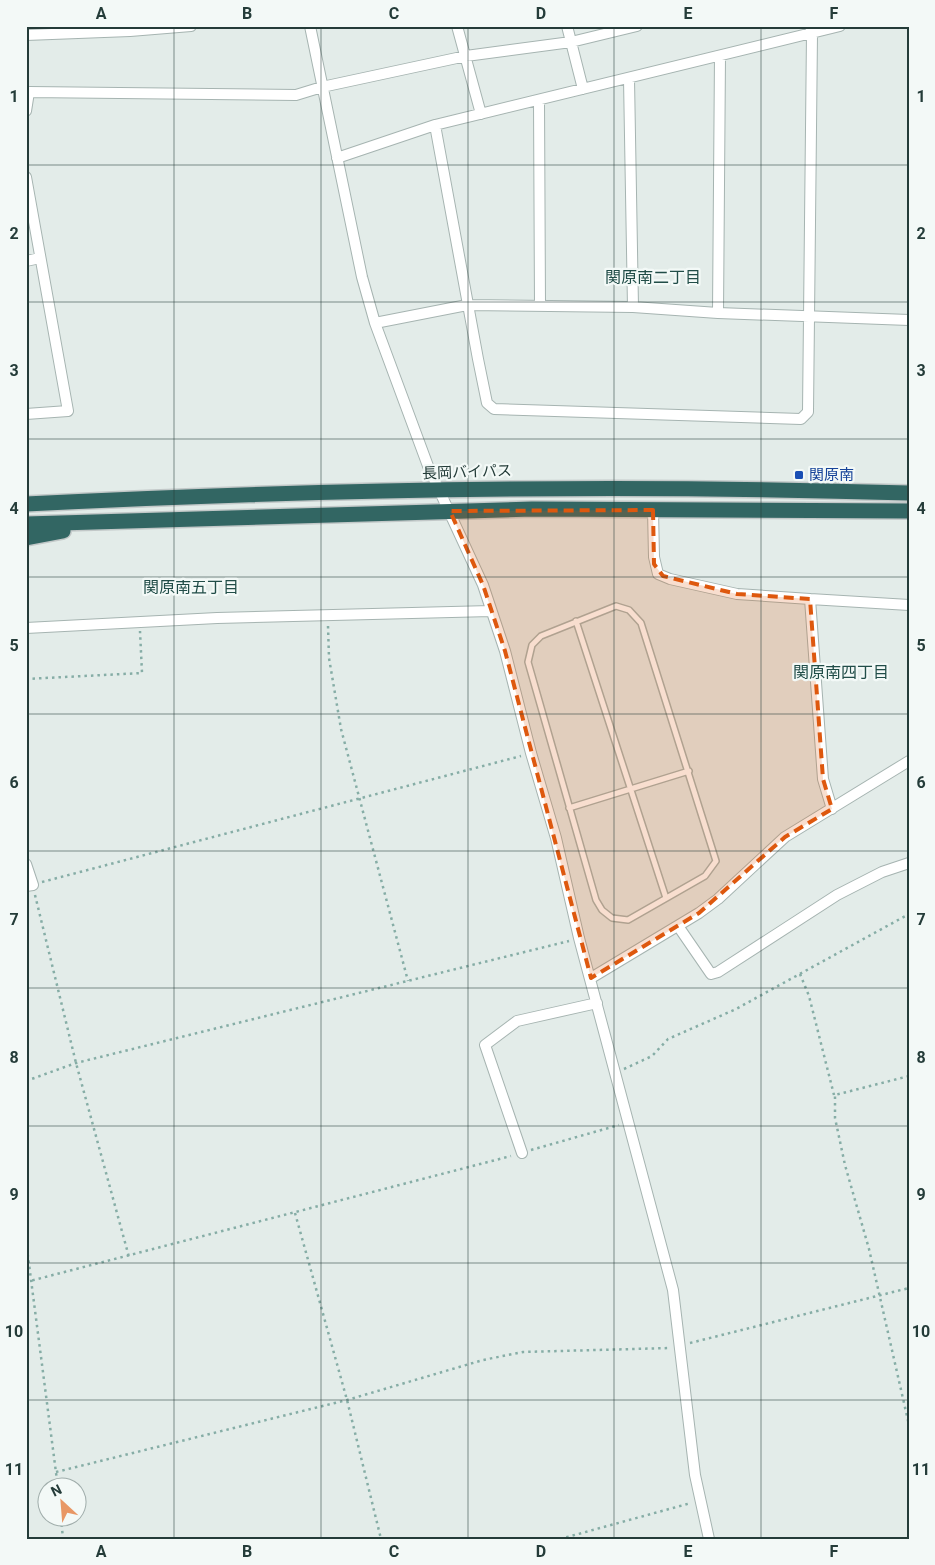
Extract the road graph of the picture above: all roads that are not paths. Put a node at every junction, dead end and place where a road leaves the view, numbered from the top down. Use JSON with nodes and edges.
{"nodes":[{"id":1,"x":191,"y":26,"type":"edge"},
{"id":2,"x":310,"y":26,"type":"edge"},
{"id":3,"x":457,"y":26,"type":"edge"},
{"id":4,"x":567,"y":26,"type":"edge"},
{"id":5,"x":637,"y":26,"type":"edge"},
{"id":6,"x":840,"y":26,"type":"edge"},
{"id":7,"x":179,"y":27,"type":"edge"},
{"id":8,"x":78,"y":30,"type":"edge"},
{"id":9,"x":811,"y":30,"type":"edge"},
{"id":10,"x":26,"y":35,"type":"edge"},
{"id":11,"x":571,"y":42,"type":"junction"},
{"id":12,"x":466,"y":56,"type":"junction"},
{"id":13,"x":720,"y":56,"type":"junction"},
{"id":14,"x":630,"y":78,"type":"junction"},
{"id":15,"x":322,"y":87,"type":"junction"},
{"id":16,"x":583,"y":89,"type":"junction"},
{"id":17,"x":540,"y":101,"type":"junction"},
{"id":18,"x":26,"y":111,"type":"edge"},
{"id":19,"x":481,"y":114,"type":"junction"},
{"id":20,"x":435,"y":125,"type":"junction"},
{"id":21,"x":337,"y":158,"type":"junction"},
{"id":22,"x":26,"y":177,"type":"edge"},
{"id":23,"x":40,"y":258,"type":"junction"},
{"id":24,"x":26,"y":261,"type":"edge"},
{"id":25,"x":467,"y":305,"type":"junction"},
{"id":26,"x":540,"y":306,"type":"junction"},
{"id":27,"x":633,"y":306,"type":"junction"},
{"id":28,"x":718,"y":313,"type":"junction"},
{"id":29,"x":809,"y":315,"type":"junction"},
{"id":30,"x":909,"y":320,"type":"edge"},
{"id":31,"x":375,"y":323,"type":"junction"},
{"id":32,"x":26,"y":414,"type":"edge"},
{"id":33,"x":441,"y":491,"type":"junction"},
{"id":34,"x":909,"y":493,"type":"edge"},
{"id":35,"x":26,"y":504,"type":"edge"},
{"id":36,"x":653,"y":510,"type":"junction"},
{"id":37,"x":450,"y":511,"type":"junction"},
{"id":38,"x":909,"y":511,"type":"edge"},
{"id":39,"x":114,"y":521,"type":"junction"},
{"id":40,"x":26,"y":524,"type":"edge"},
{"id":41,"x":26,"y":538,"type":"edge"},
{"id":42,"x":810,"y":599,"type":"junction"},
{"id":43,"x":909,"y":605,"type":"edge"},
{"id":44,"x":491,"y":611,"type":"junction"},
{"id":45,"x":576,"y":621,"type":"junction"},
{"id":46,"x":26,"y":628,"type":"edge"},
{"id":47,"x":909,"y":760,"type":"edge"},
{"id":48,"x":689,"y":771,"type":"junction"},
{"id":49,"x":632,"y":789,"type":"junction"},
{"id":50,"x":569,"y":808,"type":"junction"},
{"id":51,"x":832,"y":810,"type":"junction"},
{"id":52,"x":26,"y":864,"type":"edge"},
{"id":53,"x":909,"y":864,"type":"edge"},
{"id":54,"x":30,"y":885,"type":"edge"},
{"id":55,"x":666,"y":898,"type":"junction"},
{"id":56,"x":678,"y":926,"type":"junction"},
{"id":57,"x":591,"y":978,"type":"junction"},
{"id":58,"x":597,"y":1002,"type":"junction"},
{"id":59,"x":522,"y":1153,"type":"road end"},
{"id":60,"x":709,"y":1539,"type":"edge"}],
"edges":[{"from":1,"to":7,"type":"street"},
{"from":2,"to":15,"type":"street"},
{"from":3,"to":12,"type":"street"},
{"from":4,"to":11,"type":"street"},
{"from":5,"to":11,"type":"street"},
{"from":6,"to":9,"type":"street"},
{"from":7,"to":8,"type":"street"},
{"from":8,"to":10,"type":"street"},
{"from":9,"to":13,"type":"street"},
{"from":9,"to":29,"type":"street"},
{"from":11,"to":12,"type":"street"},
{"from":11,"to":16,"type":"street"},
{"from":12,"to":15,"type":"street"},
{"from":12,"to":19,"type":"street"},
{"from":13,"to":14,"type":"street"},
{"from":13,"to":28,"type":"street"},
{"from":14,"to":16,"type":"street"},
{"from":14,"to":27,"type":"street"},
{"from":15,"to":18,"type":"street"},
{"from":15,"to":21,"type":"street"},
{"from":16,"to":17,"type":"street"},
{"from":17,"to":19,"type":"street"},
{"from":17,"to":26,"type":"street"},
{"from":19,"to":20,"type":"street"},
{"from":20,"to":21,"type":"street"},
{"from":20,"to":25,"type":"street"},
{"from":21,"to":31,"type":"street"},
{"from":22,"to":23,"type":"street"},
{"from":23,"to":24,"type":"street"},
{"from":23,"to":32,"type":"street"},
{"from":25,"to":26,"type":"street"},
{"from":25,"to":29,"type":"street"},
{"from":25,"to":31,"type":"street"},
{"from":26,"to":27,"type":"street"},
{"from":27,"to":28,"type":"street"},
{"from":28,"to":29,"type":"street"},
{"from":29,"to":30,"type":"street"},
{"from":31,"to":33,"type":"street"},
{"from":33,"to":34,"type":"highway","name":"長岡バイパス"},
{"from":33,"to":35,"type":"highway","name":"長岡バイパス"},
{"from":33,"to":37,"type":"street"},
{"from":36,"to":37,"type":"highway"},
{"from":36,"to":38,"type":"highway"},
{"from":36,"to":42,"type":"street"},
{"from":37,"to":39,"type":"highway"},
{"from":37,"to":44,"type":"street"},
{"from":39,"to":40,"type":"highway"},
{"from":39,"to":41,"type":"highway"},
{"from":42,"to":43,"type":"street"},
{"from":42,"to":51,"type":"street"},
{"from":44,"to":46,"type":"street"},
{"from":44,"to":57,"type":"street"},
{"from":45,"to":48,"type":"lane"},
{"from":45,"to":49,"type":"lane"},
{"from":45,"to":50,"type":"lane"},
{"from":47,"to":51,"type":"street"},
{"from":48,"to":49,"type":"lane"},
{"from":48,"to":55,"type":"lane"},
{"from":49,"to":50,"type":"lane"},
{"from":49,"to":55,"type":"lane"},
{"from":50,"to":55,"type":"lane"},
{"from":51,"to":56,"type":"street"},
{"from":52,"to":54,"type":"street"},
{"from":53,"to":56,"type":"street"},
{"from":56,"to":57,"type":"street"},
{"from":57,"to":58,"type":"street"},
{"from":58,"to":59,"type":"street"},
{"from":58,"to":60,"type":"street"}]}
